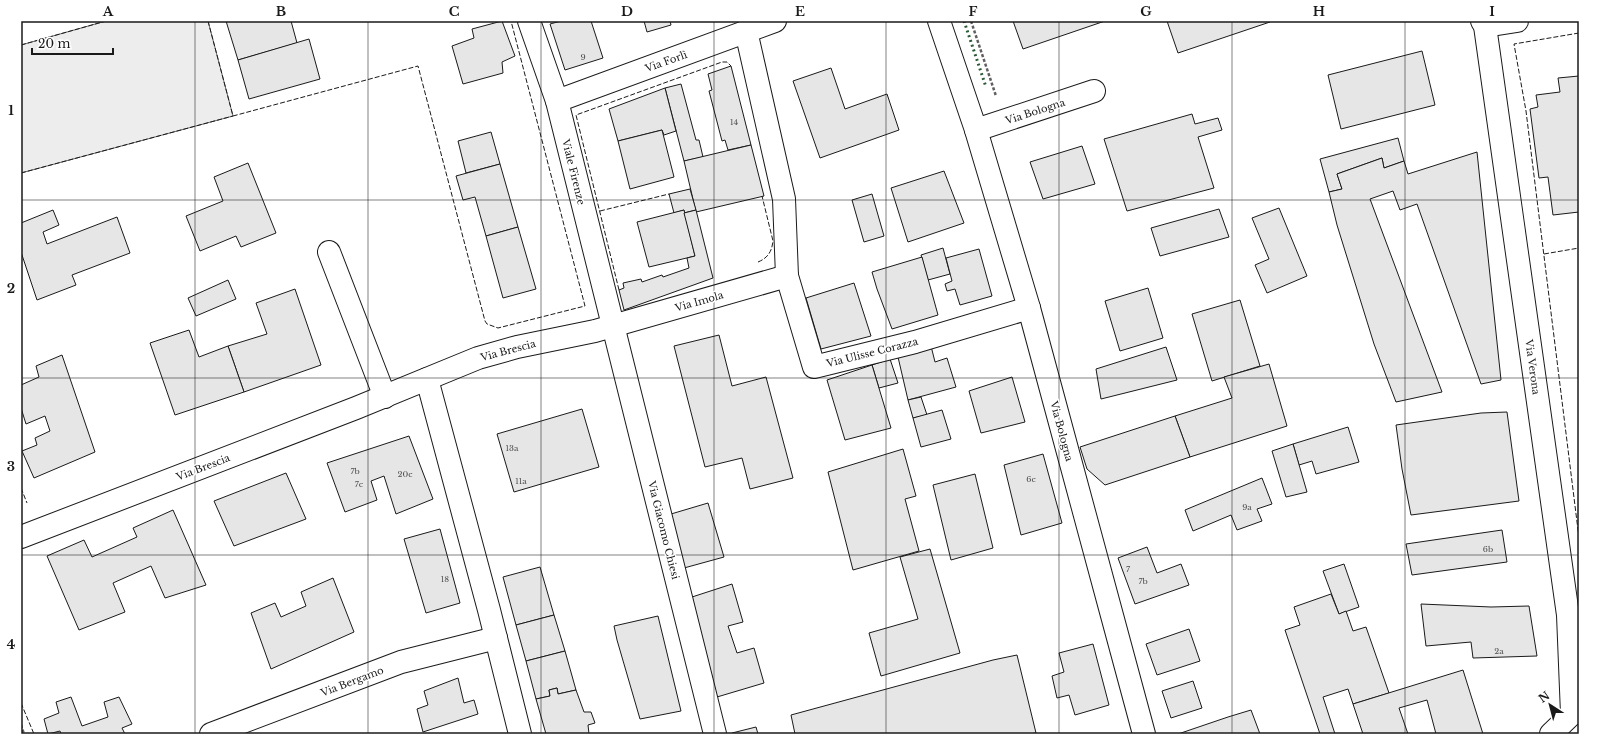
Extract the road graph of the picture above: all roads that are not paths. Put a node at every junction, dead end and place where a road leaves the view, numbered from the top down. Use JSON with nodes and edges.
{"nodes":[{"id":1,"x":529,"y":21,"type":"edge"},
{"id":2,"x":775,"y":21,"type":"edge"},
{"id":3,"x":939,"y":21,"type":"edge"},
{"id":4,"x":1517,"y":21,"type":"edge"},
{"id":5,"x":1484,"y":24,"type":"edge"},
{"id":6,"x":746,"y":31,"type":"junction"},
{"id":7,"x":1094,"y":91,"type":"dead end"},
{"id":8,"x":557,"y":101,"type":"junction"},
{"id":9,"x":976,"y":130,"type":"junction"},
{"id":10,"x":329,"y":252,"type":"dead end"},
{"id":11,"x":787,"y":276,"type":"junction"},
{"id":12,"x":1029,"y":308,"type":"junction"},
{"id":13,"x":612,"y":325,"type":"junction"},
{"id":14,"x":427,"y":380,"type":"junction"},
{"id":15,"x":385,"y":397,"type":"junction"},
{"id":16,"x":21,"y":537,"type":"edge"},
{"id":17,"x":496,"y":638,"type":"junction"},
{"id":18,"x":1576,"y":711,"type":"edge"},
{"id":19,"x":211,"y":734,"type":"edge"},
{"id":20,"x":520,"y":734,"type":"edge"},
{"id":21,"x":715,"y":734,"type":"edge"},
{"id":22,"x":1144,"y":734,"type":"edge"},
{"id":23,"x":1550,"y":734,"type":"edge"}],
"edges":[{"from":1,"to":8,"type":"street","name":"Viale Firenze"},
{"from":2,"to":6,"type":"street","name":"Via Forlì"},
{"from":3,"to":9,"type":"street","name":"Via Bologna"},
{"from":4,"to":5,"type":"street"},
{"from":5,"to":18,"type":"street","name":"Via Verona"},
{"from":6,"to":8,"type":"street","name":"Via Forlì"},
{"from":6,"to":11,"type":"street","name":"Via Ulisse Corazza"},
{"from":7,"to":9,"type":"street","name":"Via Bologna"},
{"from":8,"to":13,"type":"street","name":"Viale Firenze"},
{"from":9,"to":12,"type":"street","name":"Via Bologna"},
{"from":10,"to":15,"type":"street"},
{"from":11,"to":12,"type":"street","name":"Via Ulisse Corazza"},
{"from":11,"to":13,"type":"street","name":"Via Imola"},
{"from":12,"to":22,"type":"street","name":"Via Bologna"},
{"from":13,"to":14,"type":"street","name":"Via Brescia"},
{"from":13,"to":21,"type":"street","name":"Via Giacomo Chiesi"},
{"from":14,"to":15,"type":"street","name":"Via Brescia"},
{"from":14,"to":17,"type":"street"},
{"from":15,"to":16,"type":"street","name":"Via Brescia"},
{"from":17,"to":19,"type":"street","name":"Via Bergamo"},
{"from":17,"to":20,"type":"street"},
{"from":18,"to":23,"type":"street"}]}
